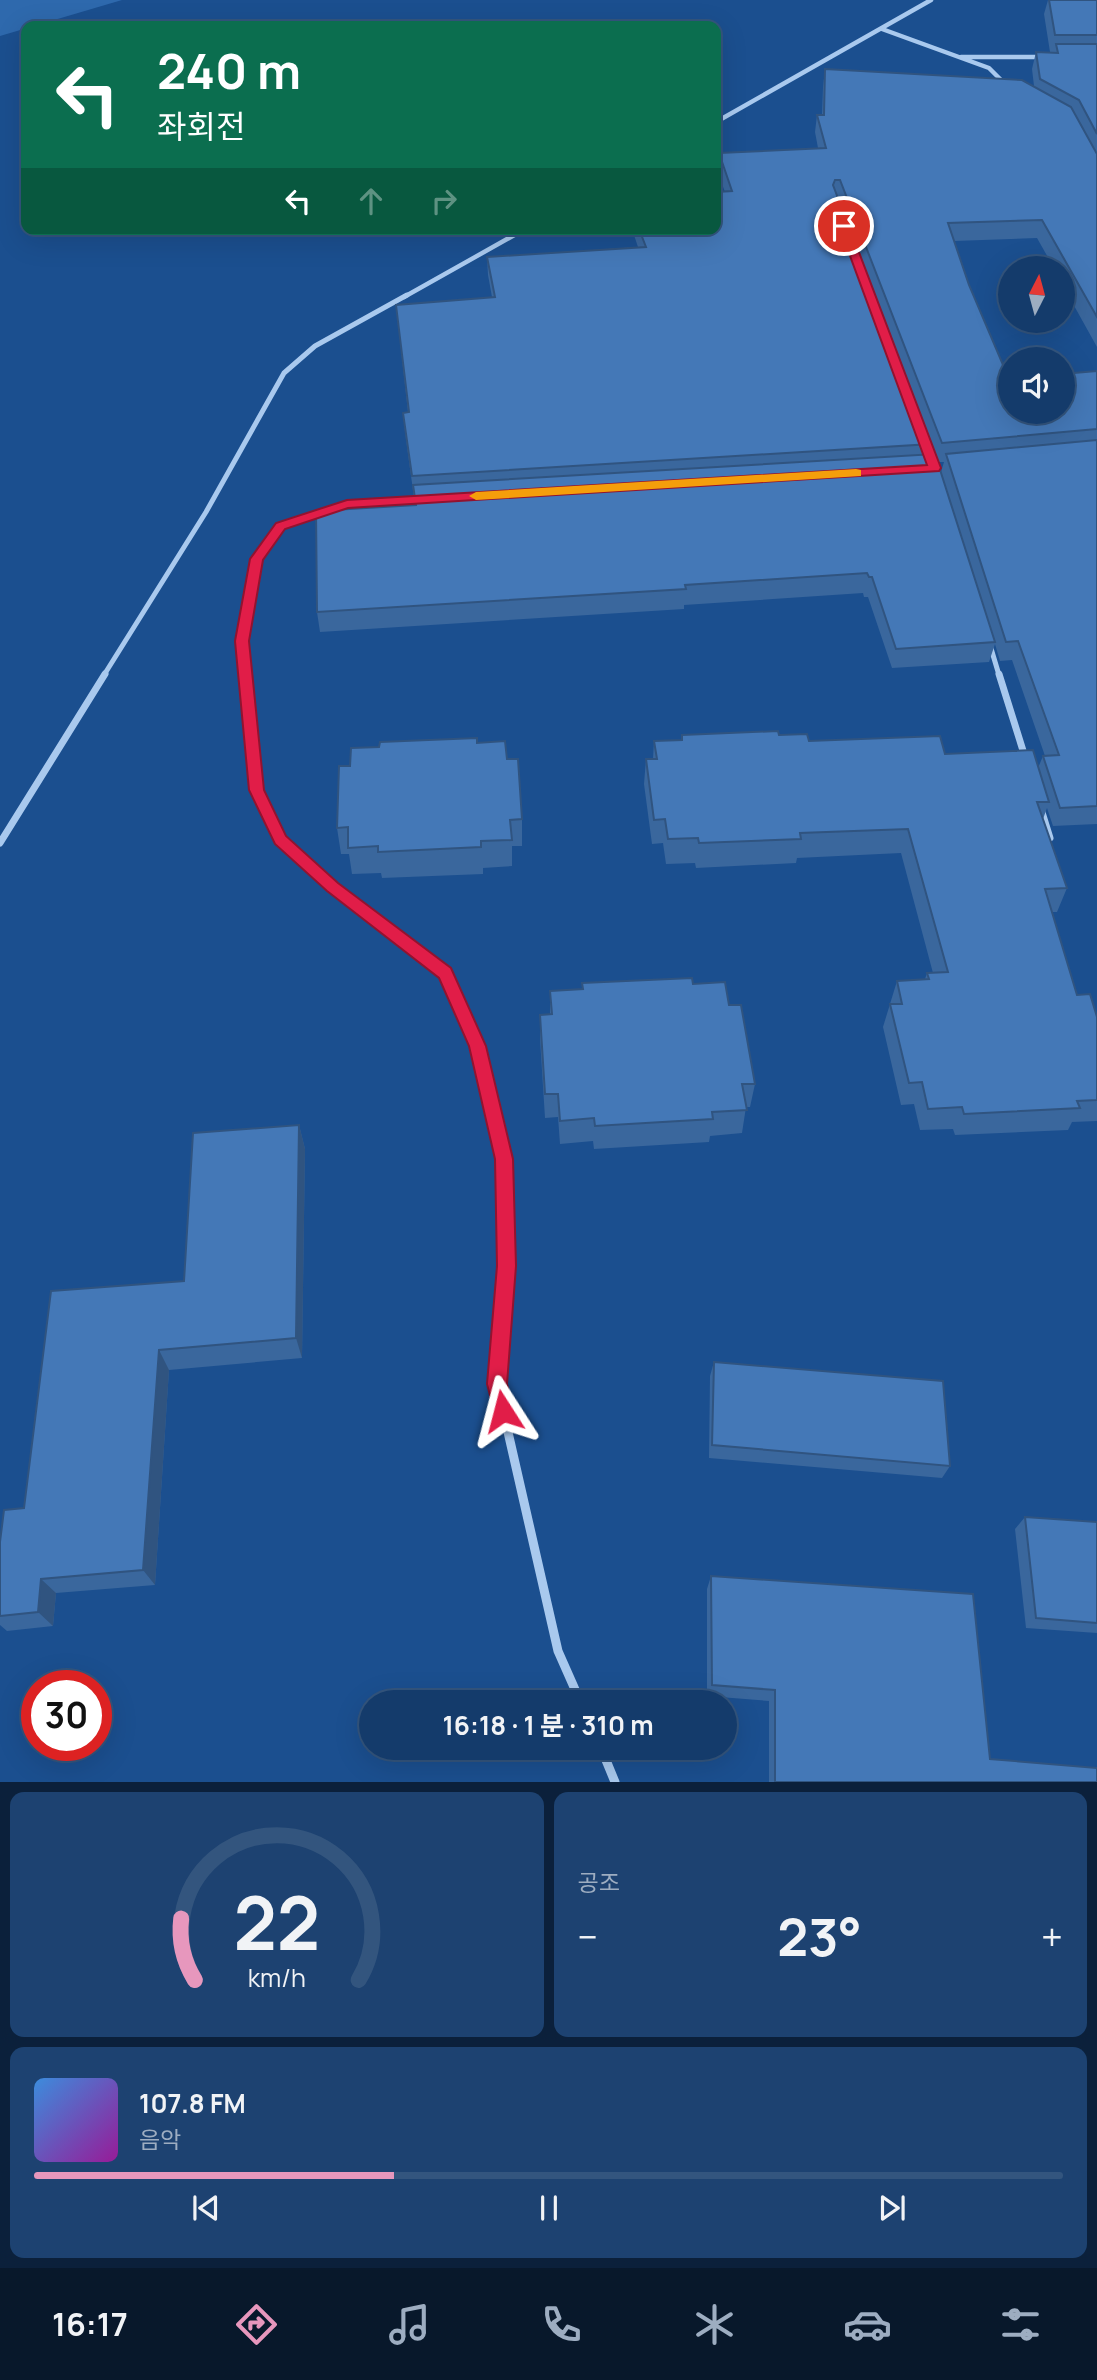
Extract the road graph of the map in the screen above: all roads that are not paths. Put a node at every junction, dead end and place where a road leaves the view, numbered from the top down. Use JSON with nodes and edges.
{"nodes":[{"id":1,"x":931,"y":0,"type":"edge"},
{"id":2,"x":882,"y":29,"type":"junction"},
{"id":3,"x":952,"y":57,"type":"junction"},
{"id":4,"x":1057,"y":57,"type":"edge"},
{"id":5,"x":1016,"y":91,"type":"edge"},
{"id":6,"x":721,"y":119,"type":"edge"},
{"id":7,"x":513,"y":235,"type":"edge"},
{"id":8,"x":429,"y":499,"type":"edge"},
{"id":9,"x":988,"y":640,"type":"edge"},
{"id":10,"x":1026,"y":759,"type":"edge"},
{"id":11,"x":1038,"y":798,"type":"edge"},
{"id":12,"x":1051,"y":838,"type":"edge"},
{"id":13,"x":0,"y":843,"type":"edge"},
{"id":14,"x":575,"y":1690,"type":"edge"},
{"id":15,"x":606,"y":1760,"type":"edge"},
{"id":16,"x":615,"y":1782,"type":"edge"}],
"edges":[{"from":1,"to":2,"type":"street"},
{"from":2,"to":3,"type":"street"},
{"from":2,"to":6,"type":"street"},
{"from":3,"to":4,"type":"street"},
{"from":3,"to":5,"type":"street"},
{"from":7,"to":13,"type":"street"},
{"from":8,"to":14,"type":"street"},
{"from":9,"to":10,"type":"street"},
{"from":11,"to":12,"type":"street"},
{"from":15,"to":16,"type":"street"}]}
